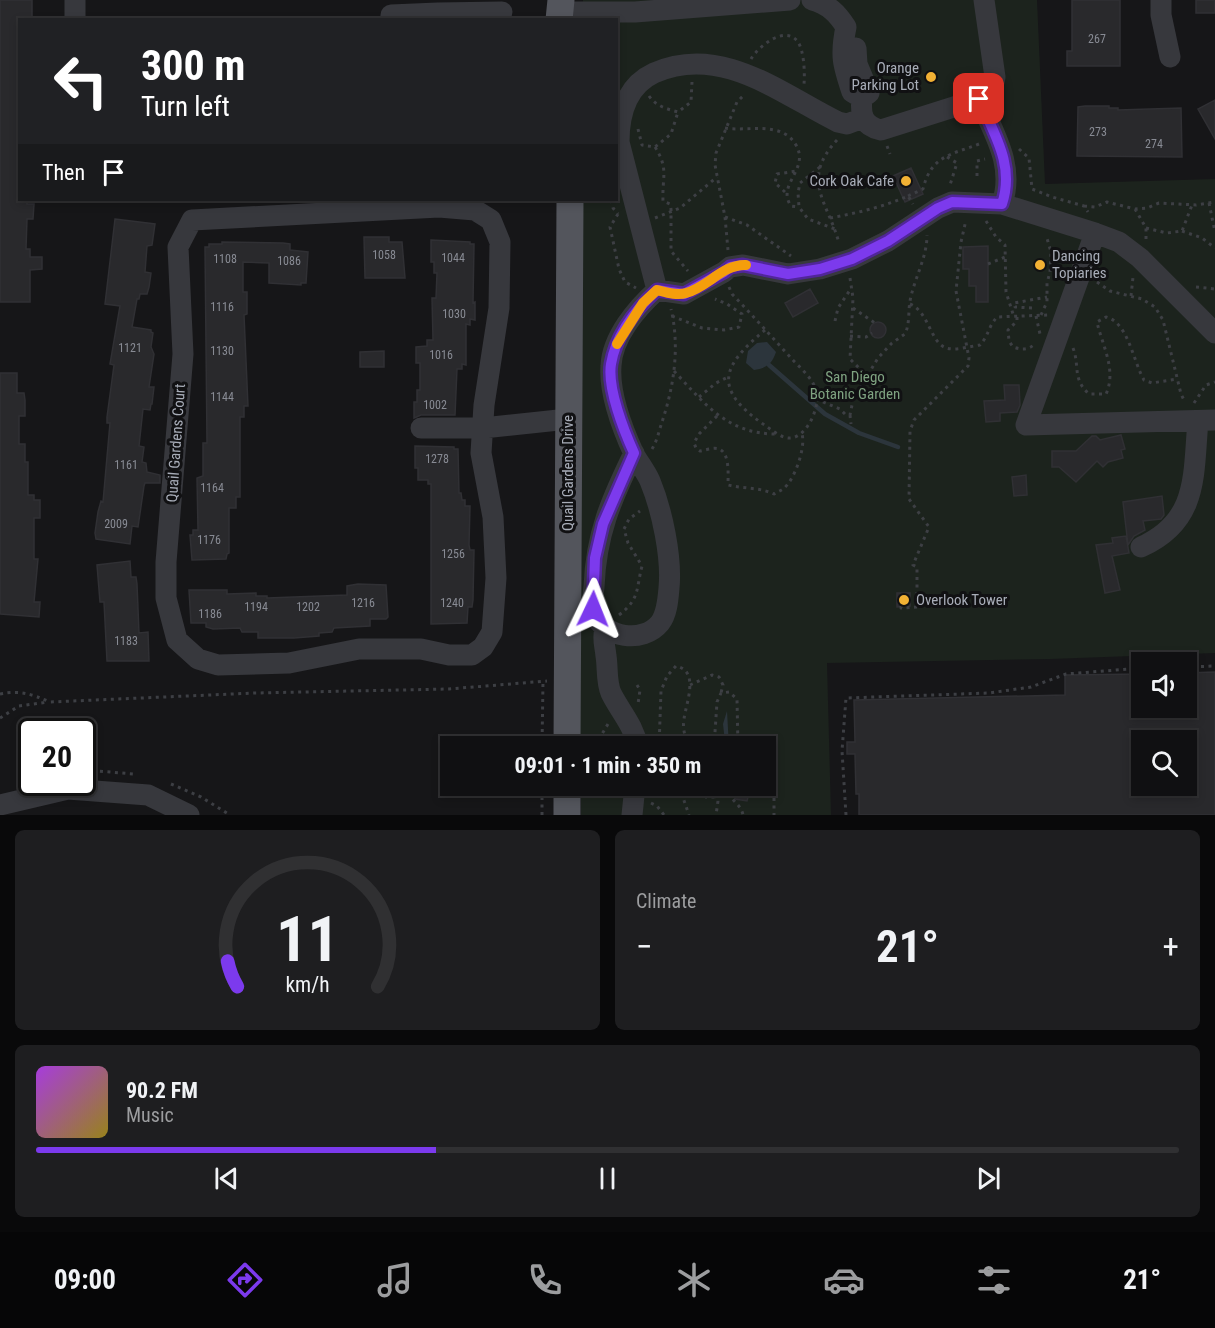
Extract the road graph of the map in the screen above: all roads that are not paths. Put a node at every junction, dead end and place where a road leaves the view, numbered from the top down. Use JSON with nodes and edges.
{"nodes":[{"id":1,"x":75,"y":0,"type":"edge"},
{"id":2,"x":790,"y":0,"type":"edge"},
{"id":3,"x":812,"y":0,"type":"edge"},
{"id":4,"x":984,"y":0,"type":"edge"},
{"id":5,"x":1161,"y":0,"type":"edge"},
{"id":6,"x":502,"y":12,"type":"dead end"},
{"id":7,"x":561,"y":13,"type":"edge"},
{"id":8,"x":438,"y":16,"type":"edge"},
{"id":9,"x":75,"y":18,"type":"edge"},
{"id":10,"x":391,"y":18,"type":"edge"},
{"id":11,"x":856,"y":48,"type":"dead end"},
{"id":12,"x":1170,"y":57,"type":"dead end"},
{"id":13,"x":979,"y":99,"type":"junction"},
{"id":14,"x":864,"y":103,"type":"junction"},
{"id":15,"x":553,"y":201,"type":"edge"},
{"id":16,"x":570,"y":201,"type":"edge"},
{"id":17,"x":1002,"y":204,"type":"junction"},
{"id":18,"x":1095,"y":233,"type":"junction"},
{"id":19,"x":662,"y":291,"type":"junction"},
{"id":20,"x":1215,"y":333,"type":"edge"},
{"id":21,"x":560,"y":419,"type":"junction"},
{"id":22,"x":1207,"y":421,"type":"edge"},
{"id":23,"x":421,"y":428,"type":"dead end"},
{"id":24,"x":483,"y":428,"type":"junction"},
{"id":25,"x":637,"y":459,"type":"junction"},
{"id":26,"x":1141,"y":547,"type":"dead end"},
{"id":27,"x":605,"y":628,"type":"junction"},
{"id":28,"x":550,"y":736,"type":"edge"},
{"id":29,"x":567,"y":736,"type":"edge"},
{"id":30,"x":635,"y":736,"type":"edge"},
{"id":31,"x":551,"y":796,"type":"edge"},
{"id":32,"x":567,"y":796,"type":"edge"},
{"id":33,"x":634,"y":796,"type":"edge"},
{"id":34,"x":0,"y":805,"type":"edge"},
{"id":35,"x":189,"y":815,"type":"edge"},
{"id":36,"x":551,"y":815,"type":"edge"},
{"id":37,"x":567,"y":815,"type":"edge"},
{"id":38,"x":632,"y":815,"type":"edge"}],
"edges":[{"from":1,"to":9,"type":"street"},
{"from":2,"to":7,"type":"street"},
{"from":3,"to":14,"type":"street"},
{"from":4,"to":13,"type":"street"},
{"from":5,"to":12,"type":"street"},
{"from":6,"to":8,"type":"street"},
{"from":8,"to":10,"type":"street"},
{"from":11,"to":14,"type":"street"},
{"from":13,"to":14,"type":"street"},
{"from":13,"to":17,"type":"street"},
{"from":14,"to":19,"type":"street"},
{"from":15,"to":21,"type":"main road","name":"Quail Gardens Drive"},
{"from":16,"to":21,"type":"main road","name":"Quail Gardens Drive"},
{"from":17,"to":18,"type":"street"},
{"from":17,"to":19,"type":"street"},
{"from":18,"to":20,"type":"street"},
{"from":18,"to":22,"type":"street"},
{"from":19,"to":25,"type":"street"},
{"from":21,"to":24,"type":"street"},
{"from":21,"to":28,"type":"main road","name":"Quail Gardens Drive"},
{"from":21,"to":29,"type":"main road","name":"Quail Gardens Drive"},
{"from":22,"to":26,"type":"street"},
{"from":23,"to":24,"type":"street"},
{"from":24,"to":24,"type":"street","name":"Quail Gardens Court"},
{"from":25,"to":27,"type":"street"},
{"from":25,"to":27,"type":"street"},
{"from":27,"to":30,"type":"street"},
{"from":31,"to":36,"type":"main road"},
{"from":32,"to":37,"type":"main road"},
{"from":33,"to":38,"type":"street"},
{"from":34,"to":35,"type":"street"}]}
